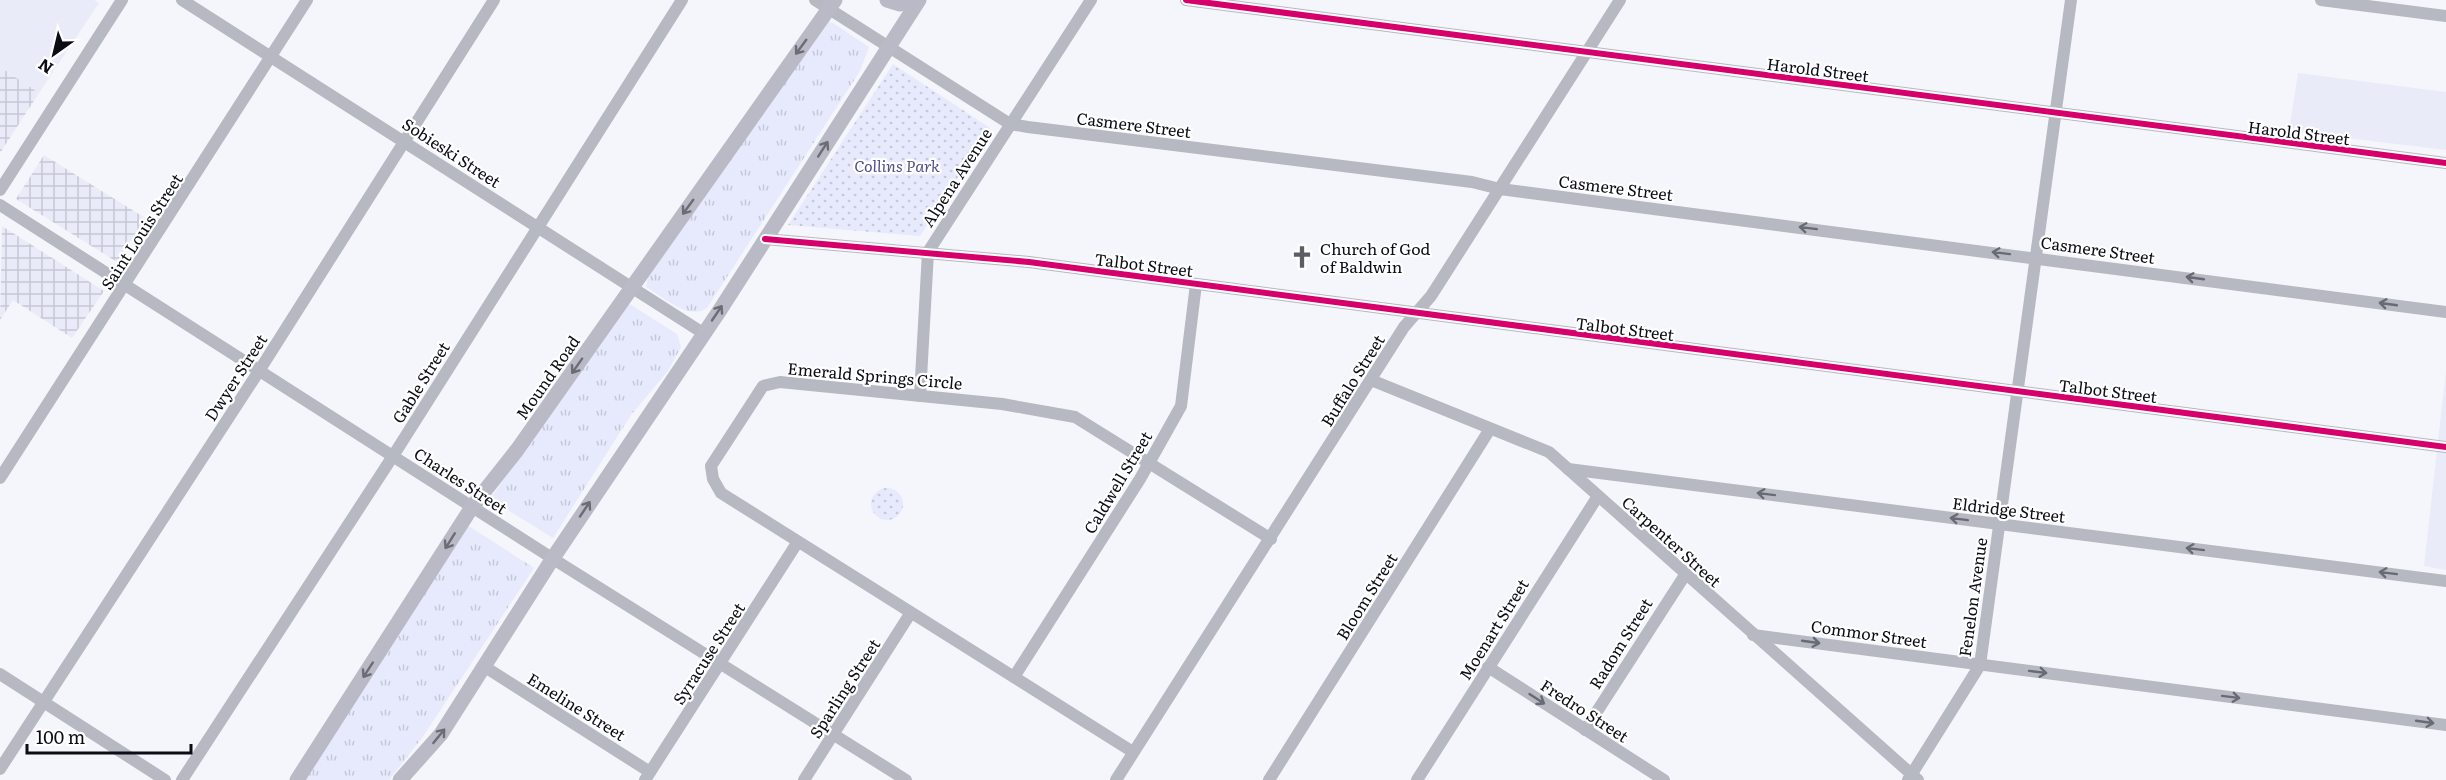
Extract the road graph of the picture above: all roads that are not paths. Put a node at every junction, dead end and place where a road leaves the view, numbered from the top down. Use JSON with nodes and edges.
{"nodes":[{"id":1,"x":122,"y":0,"type":"edge"},
{"id":2,"x":182,"y":0,"type":"edge"},
{"id":3,"x":307,"y":0,"type":"edge"},
{"id":4,"x":494,"y":0,"type":"edge"},
{"id":5,"x":682,"y":0,"type":"edge"},
{"id":6,"x":815,"y":0,"type":"edge"},
{"id":7,"x":887,"y":0,"type":"edge"},
{"id":8,"x":917,"y":0,"type":"edge"},
{"id":9,"x":1091,"y":0,"type":"edge"},
{"id":10,"x":1186,"y":0,"type":"edge"},
{"id":11,"x":1620,"y":0,"type":"edge"},
{"id":12,"x":2071,"y":0,"type":"edge"},
{"id":13,"x":2321,"y":0,"type":"edge"},
{"id":14,"x":832,"y":4,"type":"edge"},
{"id":15,"x":2446,"y":16,"type":"edge"},
{"id":16,"x":888,"y":48,"type":"junction"},
{"id":17,"x":1586,"y":52,"type":"junction"},
{"id":18,"x":271,"y":56,"type":"junction"},
{"id":19,"x":2053,"y":113,"type":"junction"},
{"id":20,"x":1010,"y":123,"type":"junction"},
{"id":21,"x":404,"y":142,"type":"junction"},
{"id":22,"x":2446,"y":163,"type":"edge"},
{"id":23,"x":1500,"y":189,"type":"junction"},
{"id":24,"x":0,"y":190,"type":"edge"},
{"id":25,"x":0,"y":205,"type":"edge"},
{"id":26,"x":538,"y":227,"type":"junction"},
{"id":27,"x":765,"y":239,"type":"junction"},
{"id":28,"x":928,"y":252,"type":"junction"},
{"id":29,"x":2034,"y":257,"type":"junction"},
{"id":30,"x":1196,"y":284,"type":"junction"},
{"id":31,"x":126,"y":285,"type":"junction"},
{"id":32,"x":632,"y":285,"type":"junction"},
{"id":33,"x":2446,"y":312,"type":"edge"},
{"id":34,"x":1417,"y":313,"type":"junction"},
{"id":35,"x":704,"y":333,"type":"junction"},
{"id":36,"x":259,"y":370,"type":"junction"},
{"id":37,"x":1371,"y":380,"type":"junction"},
{"id":38,"x":2016,"y":392,"type":"junction"},
{"id":39,"x":920,"y":396,"type":"junction"},
{"id":40,"x":1491,"y":429,"type":"junction"},
{"id":41,"x":2446,"y":447,"type":"edge"},
{"id":42,"x":393,"y":456,"type":"junction"},
{"id":43,"x":1149,"y":463,"type":"junction"},
{"id":44,"x":1568,"y":469,"type":"junction"},
{"id":45,"x":0,"y":478,"type":"edge"},
{"id":46,"x":1598,"y":496,"type":"junction"},
{"id":47,"x":472,"y":507,"type":"junction"},
{"id":48,"x":2001,"y":524,"type":"junction"},
{"id":49,"x":1271,"y":539,"type":"junction"},
{"id":50,"x":797,"y":543,"type":"junction"},
{"id":51,"x":553,"y":558,"type":"junction"},
{"id":52,"x":1685,"y":575,"type":"junction"},
{"id":53,"x":2446,"y":581,"type":"edge"},
{"id":54,"x":910,"y":614,"type":"junction"},
{"id":55,"x":1753,"y":634,"type":"junction"},
{"id":56,"x":720,"y":664,"type":"junction"},
{"id":57,"x":1980,"y":665,"type":"junction"},
{"id":58,"x":1488,"y":667,"type":"junction"},
{"id":59,"x":485,"y":668,"type":"junction"},
{"id":60,"x":0,"y":674,"type":"edge"},
{"id":61,"x":1014,"y":677,"type":"junction"},
{"id":62,"x":43,"y":702,"type":"junction"},
{"id":63,"x":2446,"y":725,"type":"edge"},
{"id":64,"x":1585,"y":730,"type":"junction"},
{"id":65,"x":834,"y":735,"type":"junction"},
{"id":66,"x":1133,"y":753,"type":"junction"},
{"id":67,"x":0,"y":769,"type":"edge"},
{"id":68,"x":648,"y":776,"type":"edge"},
{"id":69,"x":407,"y":778,"type":"edge"},
{"id":70,"x":1912,"y":778,"type":"edge"},
{"id":71,"x":165,"y":780,"type":"edge"},
{"id":72,"x":182,"y":780,"type":"edge"},
{"id":73,"x":297,"y":780,"type":"edge"},
{"id":74,"x":804,"y":780,"type":"edge"},
{"id":75,"x":906,"y":780,"type":"edge"},
{"id":76,"x":1116,"y":780,"type":"edge"},
{"id":77,"x":1269,"y":780,"type":"edge"},
{"id":78,"x":1417,"y":780,"type":"edge"},
{"id":79,"x":1664,"y":780,"type":"edge"}],
"edges":[{"from":1,"to":24,"type":"street"},
{"from":2,"to":18,"type":"street","name":"Sobieski Street"},
{"from":3,"to":18,"type":"street","name":"Saint Louis Street"},
{"from":4,"to":21,"type":"street","name":"Dwyer Street"},
{"from":5,"to":26,"type":"street","name":"Gable Street"},
{"from":6,"to":14,"type":"street","name":"Casmere Street"},
{"from":7,"to":8,"type":"main road"},
{"from":8,"to":16,"type":"main road"},
{"from":9,"to":20,"type":"street","name":"Alpena Avenue"},
{"from":10,"to":17,"type":"street","name":"Harold Street"},
{"from":11,"to":17,"type":"street","name":"Buffalo Street"},
{"from":12,"to":19,"type":"street","name":"Fenelon Avenue"},
{"from":13,"to":15,"type":"street"},
{"from":14,"to":16,"type":"street","name":"Casmere Street"},
{"from":14,"to":32,"type":"main road","name":"Mound Road","one_way":true},
{"from":16,"to":20,"type":"street","name":"Casmere Street"},
{"from":27,"to":16,"type":"main road","one_way":true},
{"from":17,"to":19,"type":"street","name":"Harold Street"},
{"from":17,"to":23,"type":"street","name":"Buffalo Street"},
{"from":18,"to":21,"type":"street","name":"Sobieski Street"},
{"from":18,"to":31,"type":"street","name":"Saint Louis Street"},
{"from":19,"to":22,"type":"street","name":"Harold Street"},
{"from":19,"to":29,"type":"street","name":"Fenelon Avenue"},
{"from":20,"to":23,"type":"street","name":"Casmere Street"},
{"from":20,"to":28,"type":"street","name":"Alpena Avenue"},
{"from":21,"to":26,"type":"street","name":"Sobieski Street"},
{"from":21,"to":36,"type":"street","name":"Dwyer Street"},
{"from":29,"to":23,"type":"street","name":"Casmere Street","one_way":true},
{"from":23,"to":34,"type":"street","name":"Buffalo Street"},
{"from":25,"to":31,"type":"street","name":"Charles Street"},
{"from":26,"to":32,"type":"street","name":"Sobieski Street"},
{"from":26,"to":42,"type":"street","name":"Gable Street"},
{"from":27,"to":28,"type":"street","name":"Talbot Street"},
{"from":35,"to":27,"type":"main road","one_way":true},
{"from":28,"to":30,"type":"street","name":"Talbot Street"},
{"from":28,"to":39,"type":"street","name":"Alpena Avenue"},
{"from":33,"to":29,"type":"street","name":"Casmere Street","one_way":true},
{"from":29,"to":38,"type":"street","name":"Fenelon Avenue"},
{"from":30,"to":34,"type":"street","name":"Talbot Street"},
{"from":30,"to":43,"type":"street","name":"Caldwell Street"},
{"from":31,"to":36,"type":"street","name":"Charles Street"},
{"from":31,"to":45,"type":"street","name":"Saint Louis Street"},
{"from":32,"to":35,"type":"street","name":"Sobieski Street"},
{"from":32,"to":47,"type":"main road","name":"Mound Road","one_way":true},
{"from":34,"to":37,"type":"street","name":"Buffalo Street"},
{"from":34,"to":38,"type":"street","name":"Talbot Street"},
{"from":51,"to":35,"type":"main road","one_way":true},
{"from":36,"to":42,"type":"street","name":"Charles Street"},
{"from":36,"to":62,"type":"street","name":"Dwyer Street"},
{"from":37,"to":40,"type":"street","name":"Carpenter Street"},
{"from":37,"to":49,"type":"street","name":"Buffalo Street"},
{"from":38,"to":41,"type":"street","name":"Talbot Street"},
{"from":38,"to":48,"type":"street","name":"Fenelon Avenue"},
{"from":39,"to":43,"type":"street","name":"Emerald Springs Circle"},
{"from":39,"to":50,"type":"street","name":"Emerald Springs Circle"},
{"from":40,"to":44,"type":"street","name":"Carpenter Street"},
{"from":40,"to":77,"type":"street","name":"Bloom Street"},
{"from":42,"to":47,"type":"street","name":"Charles Street"},
{"from":42,"to":72,"type":"street","name":"Gable Street"},
{"from":43,"to":49,"type":"street","name":"Emerald Springs Circle"},
{"from":43,"to":61,"type":"street","name":"Caldwell Street"},
{"from":44,"to":46,"type":"street","name":"Carpenter Street"},
{"from":48,"to":44,"type":"street","name":"Eldridge Street","one_way":true},
{"from":46,"to":52,"type":"street","name":"Carpenter Street"},
{"from":46,"to":58,"type":"street","name":"Moenart Street"},
{"from":47,"to":51,"type":"street","name":"Charles Street"},
{"from":47,"to":73,"type":"main road","name":"Mound Road","one_way":true},
{"from":53,"to":48,"type":"street","name":"Eldridge Street","one_way":true},
{"from":48,"to":57,"type":"street","name":"Fenelon Avenue"},
{"from":49,"to":66,"type":"street","name":"Buffalo Street"},
{"from":50,"to":54,"type":"street","name":"Emerald Springs Circle"},
{"from":50,"to":56,"type":"street","name":"Syracuse Street"},
{"from":51,"to":56,"type":"street","name":"Charles Street"},
{"from":51,"to":59,"type":"main road"},
{"from":52,"to":55,"type":"street","name":"Carpenter Street"},
{"from":52,"to":64,"type":"street","name":"Radom Street"},
{"from":54,"to":61,"type":"street","name":"Emerald Springs Circle"},
{"from":54,"to":65,"type":"street","name":"Sparling Street"},
{"from":55,"to":57,"type":"street","name":"Commor Street","one_way":true},
{"from":55,"to":70,"type":"street","name":"Carpenter Street"},
{"from":56,"to":65,"type":"street","name":"Charles Street"},
{"from":56,"to":68,"type":"street","name":"Syracuse Street"},
{"from":57,"to":63,"type":"street","name":"Commor Street","one_way":true},
{"from":57,"to":70,"type":"street","name":"Fenelon Avenue"},
{"from":58,"to":64,"type":"street","name":"Fredro Street","one_way":true},
{"from":58,"to":78,"type":"street","name":"Moenart Street"},
{"from":59,"to":68,"type":"street","name":"Emeline Street"},
{"from":69,"to":59,"type":"main road","one_way":true},
{"from":60,"to":62,"type":"street"},
{"from":61,"to":66,"type":"street","name":"Emerald Springs Circle"},
{"from":62,"to":67,"type":"street","name":"Dwyer Street"},
{"from":62,"to":71,"type":"street"},
{"from":64,"to":79,"type":"street","name":"Fredro Street"},
{"from":65,"to":74,"type":"street","name":"Sparling Street"},
{"from":65,"to":75,"type":"street","name":"Charles Street"},
{"from":66,"to":76,"type":"street","name":"Buffalo Street"}]}
